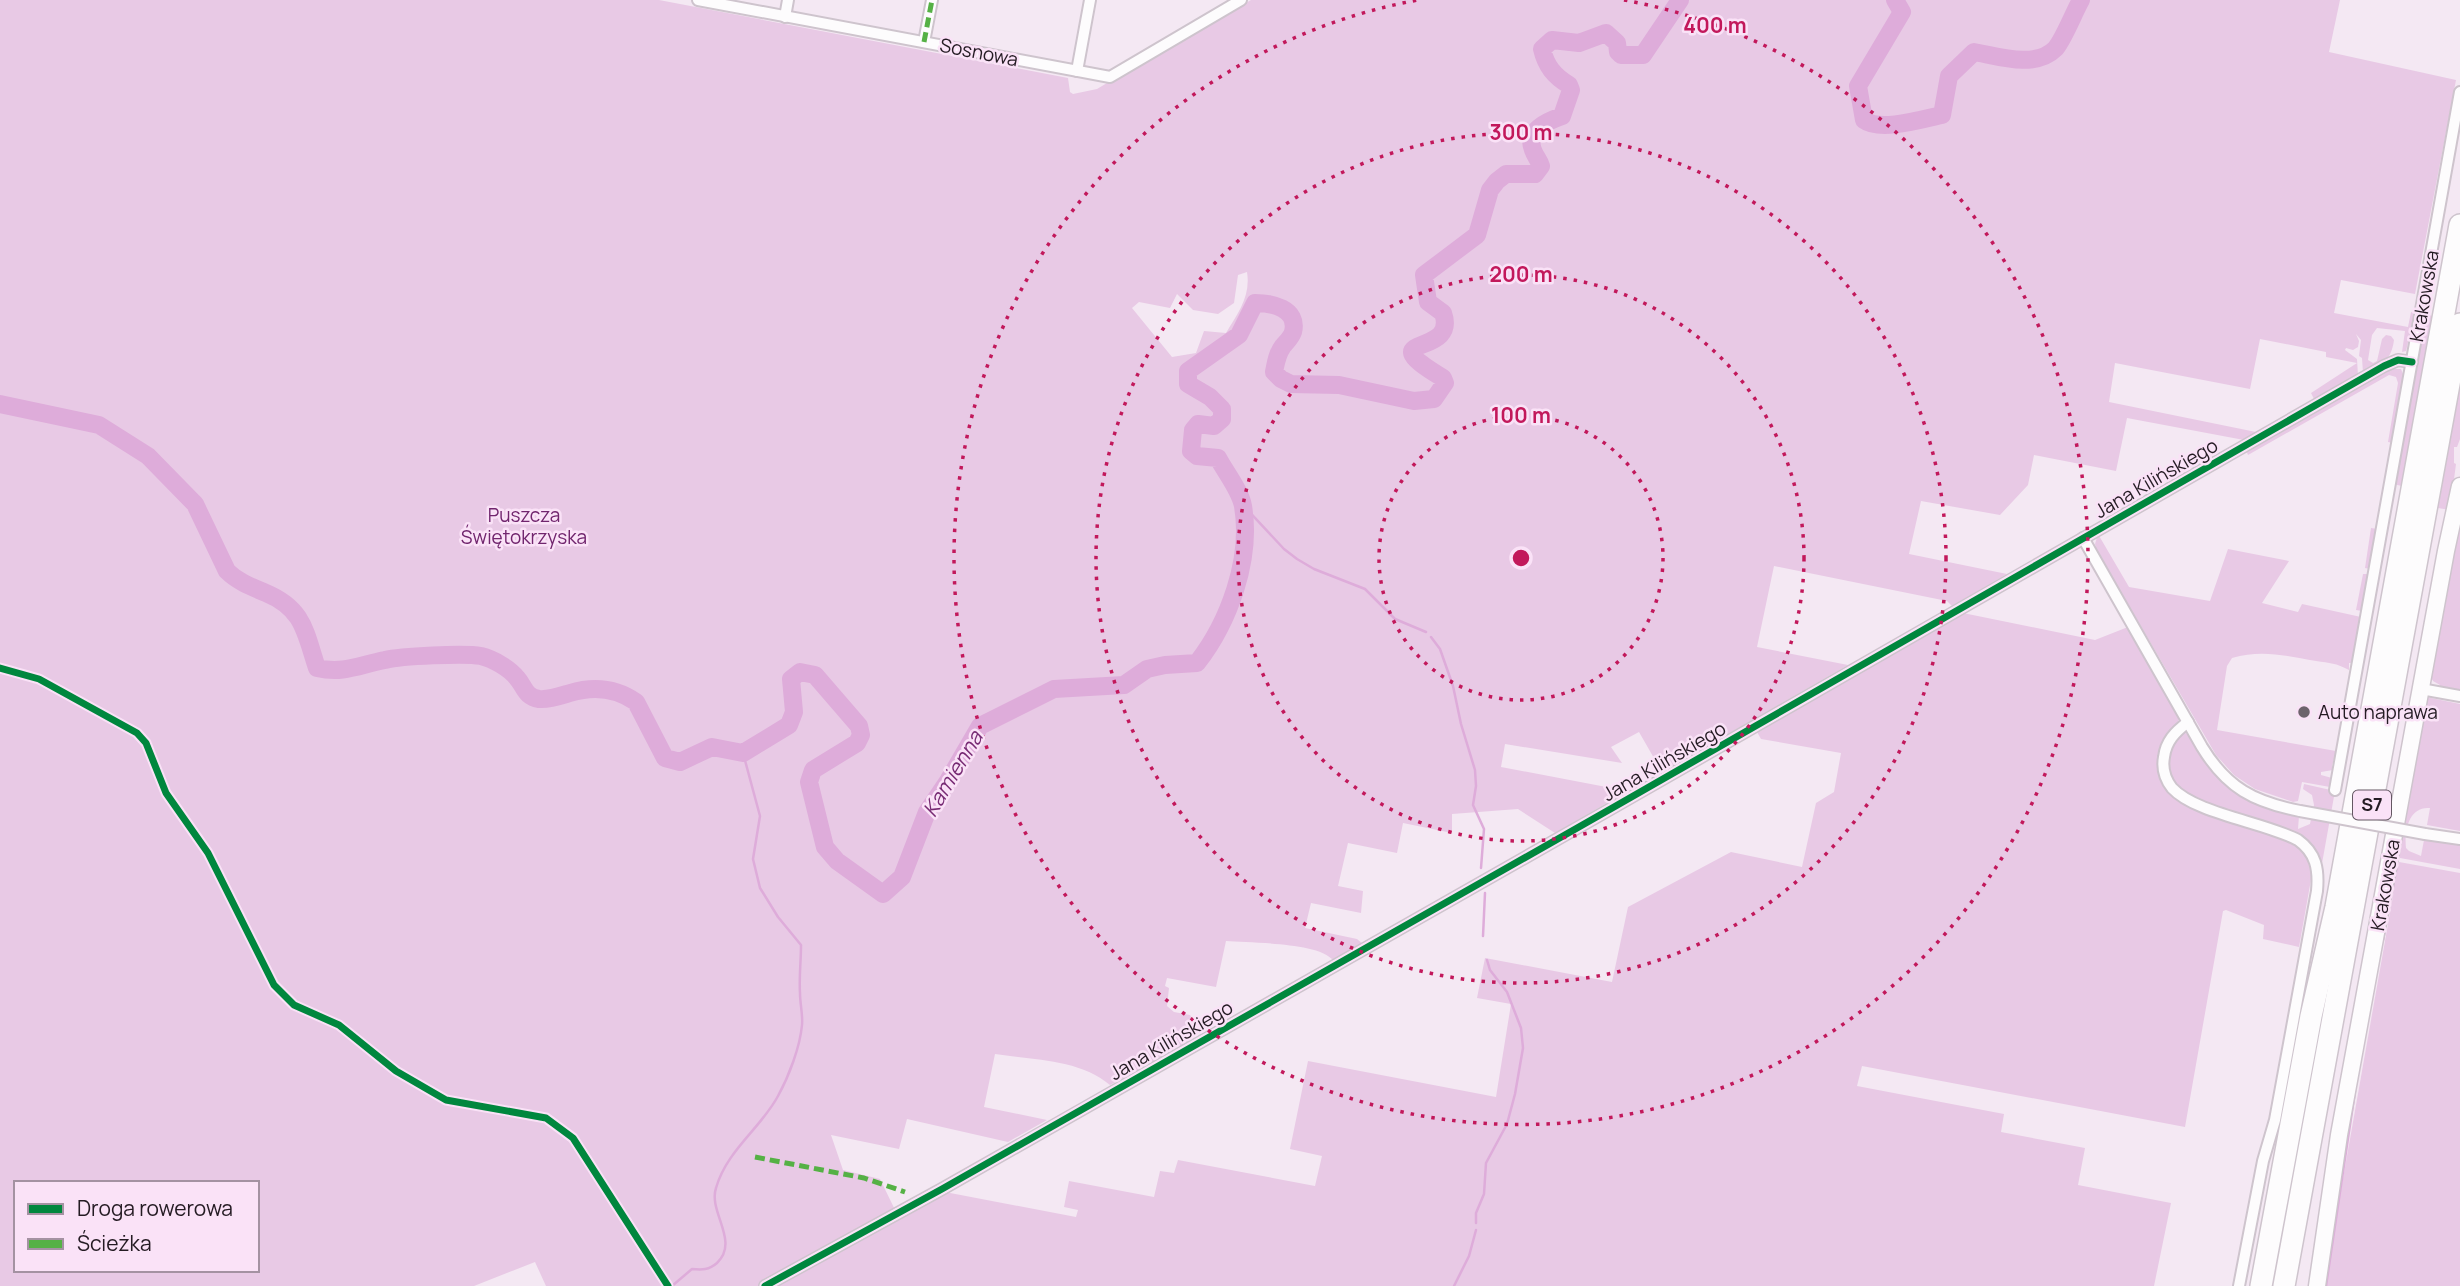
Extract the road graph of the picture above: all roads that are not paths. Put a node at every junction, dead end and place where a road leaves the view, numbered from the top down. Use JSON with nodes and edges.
{"nodes":[{"id":1,"x":698,"y":0,"type":"edge"},
{"id":2,"x":788,"y":0,"type":"edge"},
{"id":3,"x":932,"y":0,"type":"edge"},
{"id":4,"x":1090,"y":0,"type":"edge"},
{"id":5,"x":1241,"y":0,"type":"edge"},
{"id":6,"x":785,"y":17,"type":"junction"},
{"id":7,"x":924,"y":42,"type":"junction"},
{"id":8,"x":1077,"y":71,"type":"junction"},
{"id":9,"x":2460,"y":92,"type":"edge"},
{"id":10,"x":2460,"y":225,"type":"edge"},
{"id":11,"x":2460,"y":324,"type":"edge"},
{"id":12,"x":2412,"y":362,"type":"junction"},
{"id":13,"x":2460,"y":486,"type":"edge"},
{"id":14,"x":2082,"y":538,"type":"junction"},
{"id":15,"x":2421,"y":688,"type":"junction"},
{"id":16,"x":2460,"y":696,"type":"edge"},
{"id":17,"x":2188,"y":722,"type":"junction"},
{"id":18,"x":2335,"y":790,"type":"dead end"},
{"id":19,"x":2460,"y":839,"type":"edge"},
{"id":20,"x":765,"y":1286,"type":"edge"},
{"id":21,"x":2239,"y":1286,"type":"edge"},
{"id":22,"x":2261,"y":1286,"type":"edge"},
{"id":23,"x":2284,"y":1286,"type":"edge"},
{"id":24,"x":2318,"y":1286,"type":"edge"}],
"edges":[{"from":1,"to":6,"type":"street","name":"Sosnowa"},
{"from":2,"to":6,"type":"street"},
{"from":3,"to":7,"type":"street"},
{"from":4,"to":8,"type":"street"},
{"from":5,"to":8,"type":"street","name":"Sosnowa"},
{"from":6,"to":7,"type":"street","name":"Sosnowa"},
{"from":7,"to":8,"type":"street","name":"Sosnowa"},
{"from":9,"to":12,"type":"street","name":"Krakowska"},
{"from":10,"to":22,"type":"highway","number":"S7"},
{"from":11,"to":23,"type":"highway","number":"S7"},
{"from":12,"to":14,"type":"street","name":"Jana Kilińskiego"},
{"from":12,"to":18,"type":"street","name":"Krakowska"},
{"from":13,"to":15,"type":"street","name":"Krakowska"},
{"from":14,"to":17,"type":"street"},
{"from":14,"to":20,"type":"street","name":"Jana Kilińskiego"},
{"from":15,"to":16,"type":"street"},
{"from":15,"to":24,"type":"street","name":"Krakowska"},
{"from":17,"to":19,"type":"street","bridge":true},
{"from":17,"to":21,"type":"street"}]}
